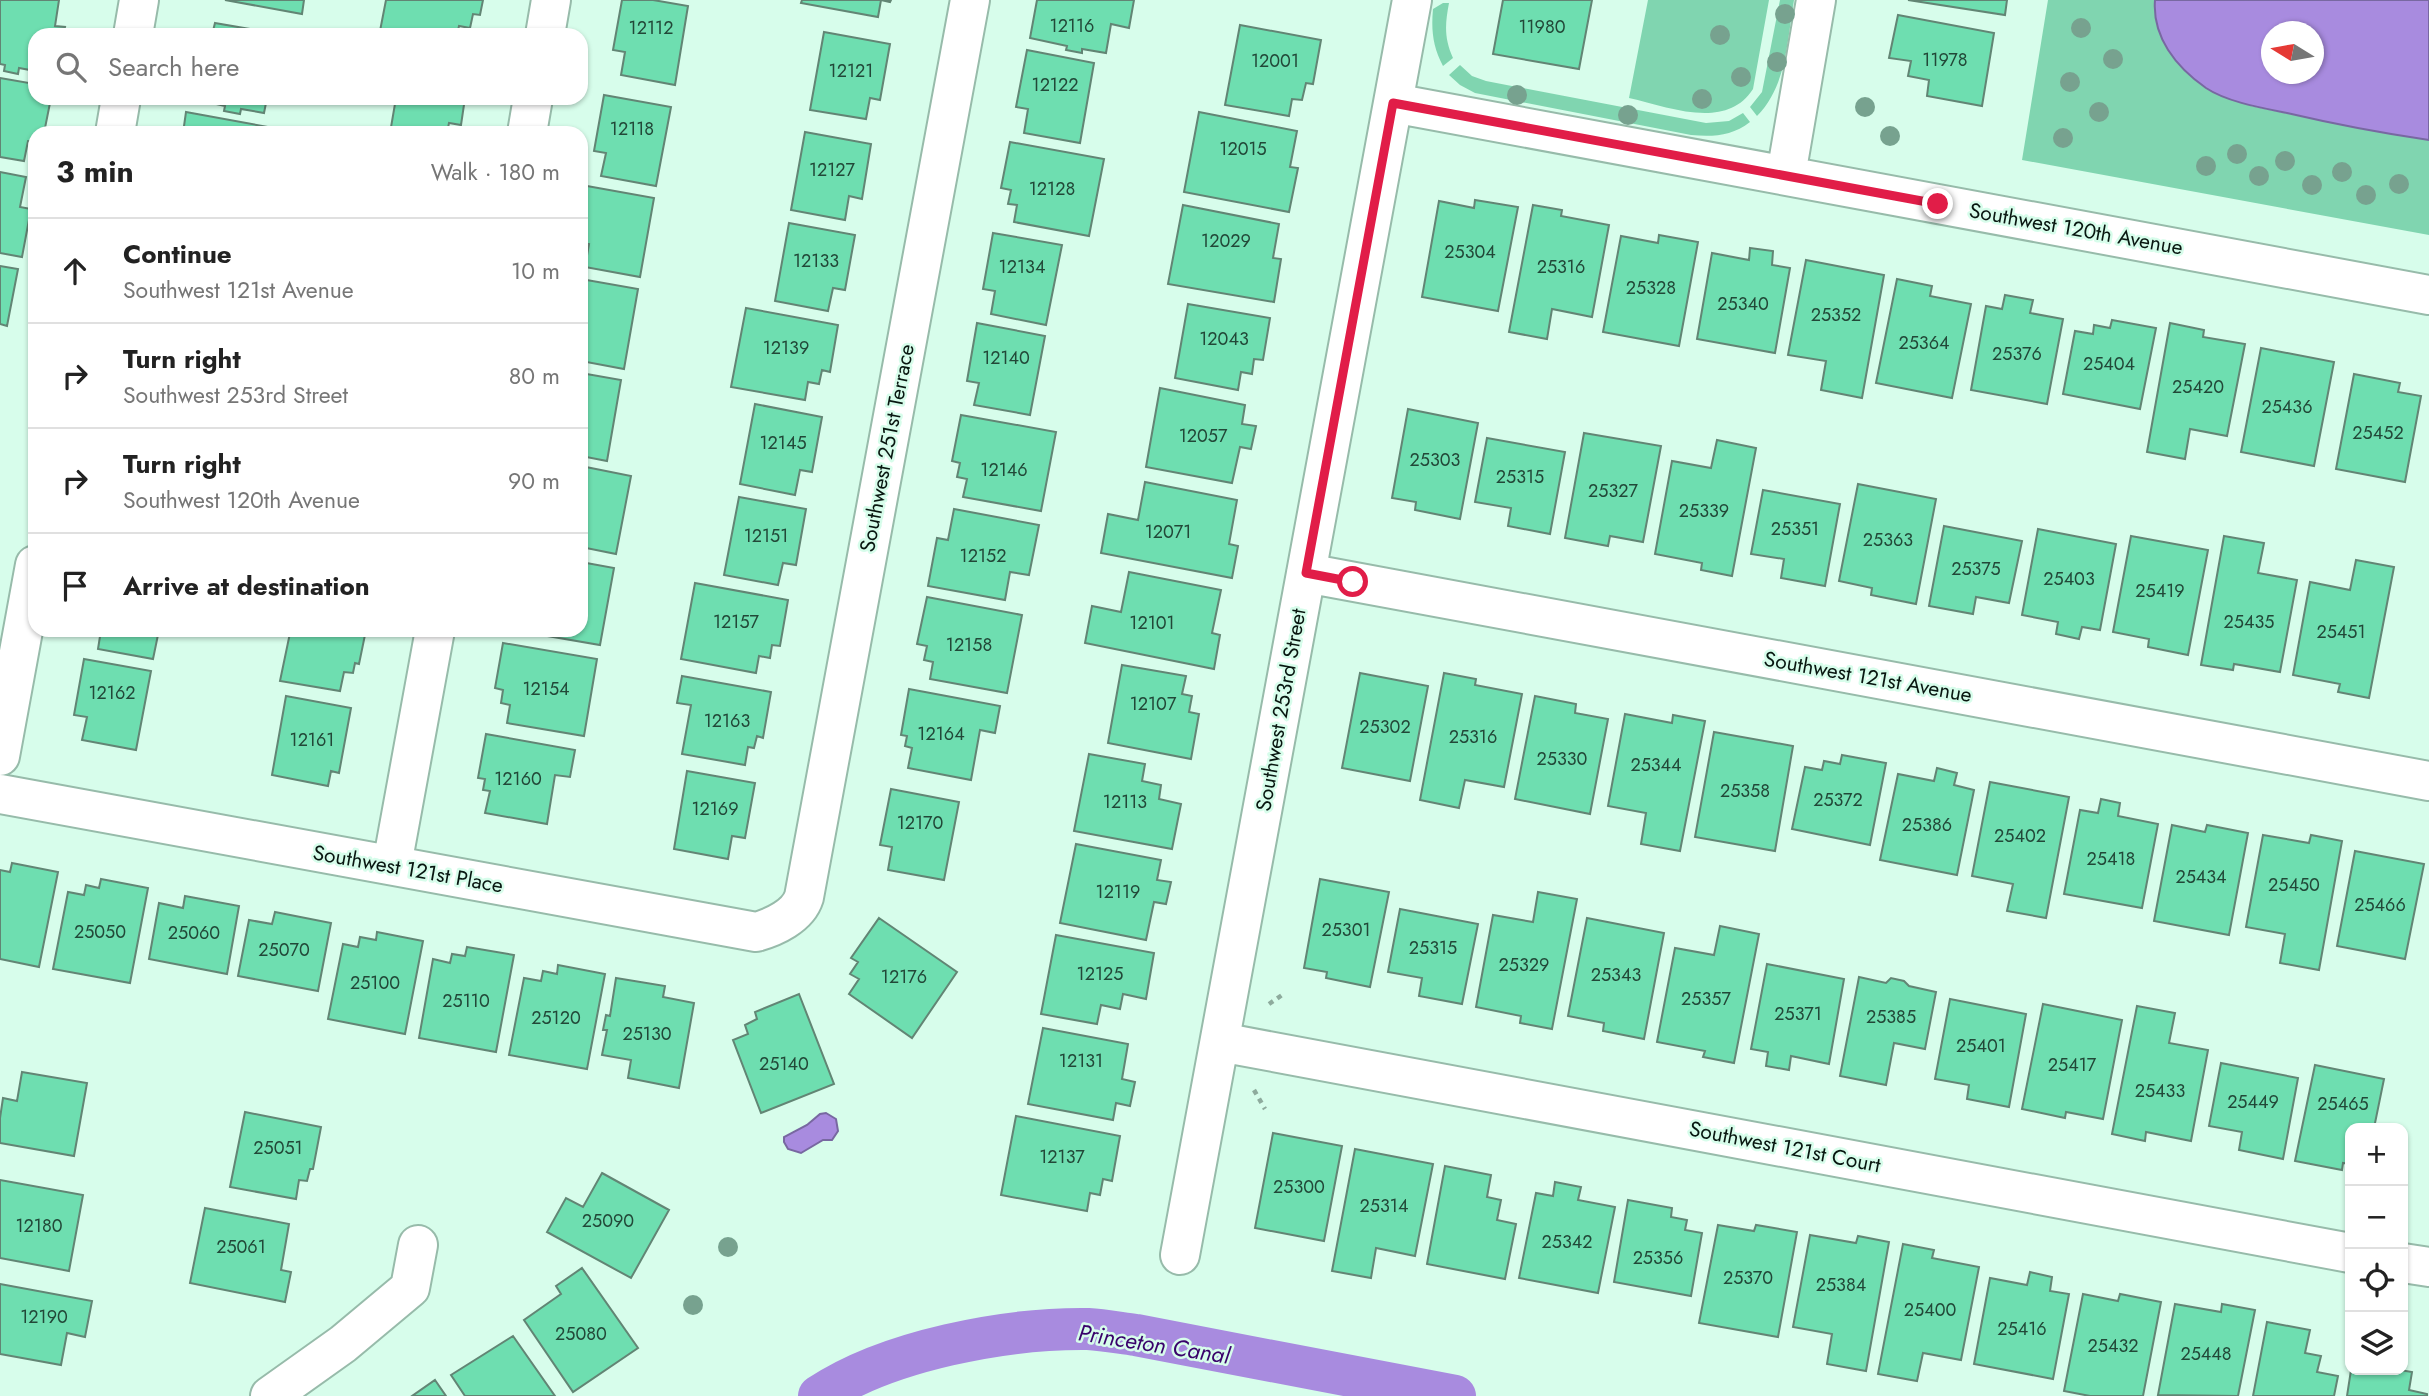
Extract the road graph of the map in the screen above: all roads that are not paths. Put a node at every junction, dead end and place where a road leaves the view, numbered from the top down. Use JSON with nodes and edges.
{"nodes":[{"id":1,"x":139,"y":0,"type":"edge"},
{"id":2,"x":551,"y":0,"type":"edge"},
{"id":3,"x":970,"y":0,"type":"edge"},
{"id":4,"x":1412,"y":0,"type":"edge"},
{"id":5,"x":1816,"y":0,"type":"edge"},
{"id":6,"x":134,"y":28,"type":"edge"},
{"id":7,"x":546,"y":28,"type":"edge"},
{"id":8,"x":1393,"y":103,"type":"junction"},
{"id":9,"x":120,"y":105,"type":"edge"},
{"id":10,"x":532,"y":105,"type":"edge"},
{"id":11,"x":116,"y":126,"type":"edge"},
{"id":12,"x":528,"y":126,"type":"edge"},
{"id":13,"x":1786,"y":175,"type":"junction"},
{"id":14,"x":2429,"y":295,"type":"edge"},
{"id":15,"x":1306,"y":573,"type":"junction"},
{"id":16,"x":28,"y":603,"type":"edge"},
{"id":17,"x":434,"y":637,"type":"edge"},
{"id":18,"x":0,"y":756,"type":"edge"},
{"id":19,"x":2429,"y":781,"type":"edge"},
{"id":20,"x":0,"y":794,"type":"edge"},
{"id":21,"x":391,"y":865,"type":"junction"},
{"id":22,"x":804,"y":897,"type":"joint"},
{"id":23,"x":1220,"y":1042,"type":"junction"},
{"id":24,"x":418,"y":1244,"type":"dead end"},
{"id":25,"x":2345,"y":1252,"type":"edge"},
{"id":26,"x":1180,"y":1255,"type":"dead end"},
{"id":27,"x":2408,"y":1263,"type":"edge"},
{"id":28,"x":2429,"y":1267,"type":"edge"},
{"id":29,"x":270,"y":1396,"type":"edge"}],
"edges":[{"from":1,"to":6,"type":"street"},
{"from":2,"to":7,"type":"street"},
{"from":3,"to":22,"type":"street","name":"Southwest 251st Terrace"},
{"from":4,"to":8,"type":"street","name":"Southwest 253rd Street"},
{"from":5,"to":13,"type":"street"},
{"from":8,"to":13,"type":"street","name":"Southwest 120th Avenue"},
{"from":8,"to":15,"type":"street","name":"Southwest 253rd Street"},
{"from":9,"to":11,"type":"street"},
{"from":10,"to":12,"type":"street"},
{"from":13,"to":14,"type":"street","name":"Southwest 120th Avenue"},
{"from":15,"to":19,"type":"street","name":"Southwest 121st Avenue"},
{"from":15,"to":23,"type":"street","name":"Southwest 253rd Street"},
{"from":16,"to":18,"type":"street"},
{"from":17,"to":21,"type":"street"},
{"from":20,"to":21,"type":"street","name":"Southwest 121st Place"},
{"from":21,"to":22,"type":"street","name":"Southwest 121st Place"},
{"from":23,"to":25,"type":"street","name":"Southwest 121st Court"},
{"from":23,"to":26,"type":"street","name":"Southwest 253rd Street"},
{"from":24,"to":29,"type":"street"},
{"from":27,"to":28,"type":"street"}]}
